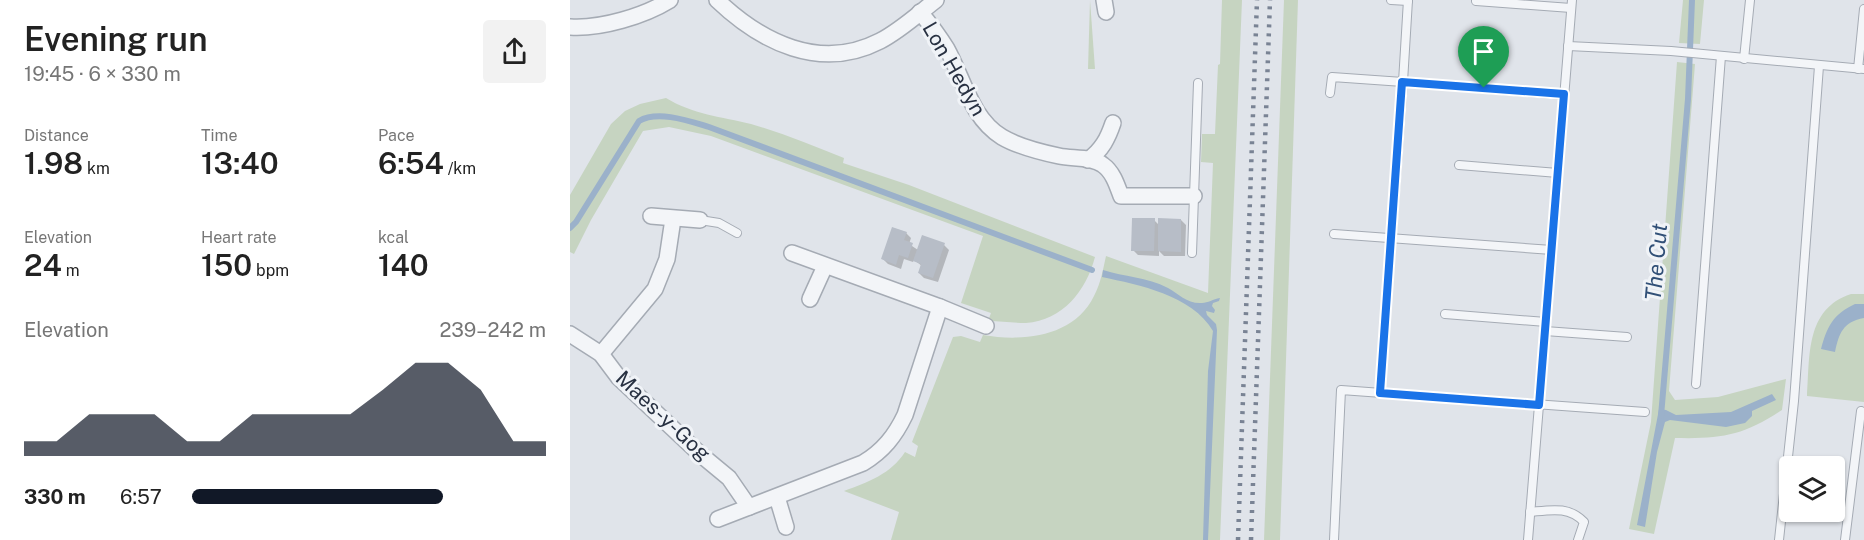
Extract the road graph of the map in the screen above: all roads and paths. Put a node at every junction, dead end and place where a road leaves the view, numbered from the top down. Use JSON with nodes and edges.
{"nodes":[{"id":1,"x":670,"y":0,"type":"edge"},
{"id":2,"x":717,"y":0,"type":"edge"},
{"id":3,"x":936,"y":0,"type":"edge"},
{"id":4,"x":1391,"y":0,"type":"edge"},
{"id":5,"x":1750,"y":0,"type":"edge"},
{"id":6,"x":1408,"y":1,"type":"edge"},
{"id":7,"x":1476,"y":1,"type":"edge"},
{"id":8,"x":1571,"y":4,"type":"edge"},
{"id":9,"x":1864,"y":9,"type":"edge"},
{"id":10,"x":920,"y":12,"type":"junction"},
{"id":11,"x":570,"y":27,"type":"edge"},
{"id":12,"x":1568,"y":46,"type":"junction"},
{"id":13,"x":1720,"y":56,"type":"junction"},
{"id":14,"x":1744,"y":58,"type":"junction"},
{"id":15,"x":1819,"y":66,"type":"junction"},
{"id":16,"x":1861,"y":69,"type":"edge"},
{"id":17,"x":1402,"y":82,"type":"junction"},
{"id":18,"x":1198,"y":83,"type":"dead end"},
{"id":19,"x":1330,"y":93,"type":"dead end"},
{"id":20,"x":1564,"y":94,"type":"junction"},
{"id":21,"x":1113,"y":123,"type":"dead end"},
{"id":22,"x":1088,"y":159,"type":"junction"},
{"id":23,"x":1459,"y":165,"type":"dead end"},
{"id":24,"x":1558,"y":173,"type":"junction"},
{"id":25,"x":1194,"y":196,"type":"junction"},
{"id":26,"x":651,"y":216,"type":"dead end"},
{"id":27,"x":673,"y":219,"type":"junction"},
{"id":28,"x":700,"y":220,"type":"joint"},
{"id":29,"x":737,"y":233,"type":"dead end"},
{"id":30,"x":1334,"y":234,"type":"dead end"},
{"id":31,"x":1391,"y":238,"type":"junction"},
{"id":32,"x":1552,"y":250,"type":"junction"},
{"id":33,"x":792,"y":253,"type":"dead end"},
{"id":34,"x":1192,"y":253,"type":"dead end"},
{"id":35,"x":825,"y":266,"type":"junction"},
{"id":36,"x":810,"y":299,"type":"dead end"},
{"id":37,"x":940,"y":307,"type":"junction"},
{"id":38,"x":1445,"y":314,"type":"dead end"},
{"id":39,"x":1546,"y":322,"type":"junction"},
{"id":40,"x":986,"y":326,"type":"dead end"},
{"id":41,"x":1545,"y":331,"type":"junction"},
{"id":42,"x":570,"y":334,"type":"edge"},
{"id":43,"x":1627,"y":337,"type":"dead end"},
{"id":44,"x":601,"y":354,"type":"junction"},
{"id":45,"x":1696,"y":384,"type":"dead end"},
{"id":46,"x":1380,"y":393,"type":"junction"},
{"id":47,"x":1539,"y":405,"type":"junction"},
{"id":48,"x":1861,"y":411,"type":"dead end"},
{"id":49,"x":1645,"y":412,"type":"dead end"},
{"id":50,"x":777,"y":497,"type":"junction"},
{"id":51,"x":749,"y":507,"type":"junction"},
{"id":52,"x":1530,"y":512,"type":"junction"},
{"id":53,"x":718,"y":519,"type":"dead end"},
{"id":54,"x":786,"y":527,"type":"dead end"},
{"id":55,"x":1334,"y":540,"type":"edge"},
{"id":56,"x":1528,"y":540,"type":"edge"},
{"id":57,"x":1578,"y":540,"type":"edge"},
{"id":58,"x":1779,"y":540,"type":"edge"},
{"id":59,"x":1845,"y":540,"type":"edge"}],
"edges":[{"from":1,"to":11,"type":"street"},
{"from":2,"to":10,"type":"street"},
{"from":3,"to":10,"type":"street"},
{"from":4,"to":6,"type":"lane"},
{"from":5,"to":14,"type":"lane"},
{"from":6,"to":17,"type":"lane"},
{"from":7,"to":8,"type":"lane"},
{"from":8,"to":12,"type":"lane"},
{"from":9,"to":16,"type":"lane"},
{"from":10,"to":22,"type":"street","name":"Lon Hedyn"},
{"from":12,"to":13,"type":"lane"},
{"from":12,"to":20,"type":"lane"},
{"from":13,"to":14,"type":"lane"},
{"from":13,"to":45,"type":"lane"},
{"from":14,"to":15,"type":"lane"},
{"from":15,"to":16,"type":"lane"},
{"from":15,"to":58,"type":"lane"},
{"from":17,"to":19,"type":"lane"},
{"from":17,"to":20,"type":"lane"},
{"from":17,"to":31,"type":"lane"},
{"from":18,"to":25,"type":"lane"},
{"from":20,"to":24,"type":"lane"},
{"from":21,"to":22,"type":"street"},
{"from":22,"to":25,"type":"street"},
{"from":23,"to":24,"type":"lane"},
{"from":24,"to":32,"type":"lane"},
{"from":25,"to":34,"type":"lane"},
{"from":26,"to":27,"type":"street"},
{"from":27,"to":28,"type":"street"},
{"from":27,"to":44,"type":"street"},
{"from":28,"to":29,"type":"lane"},
{"from":30,"to":31,"type":"lane"},
{"from":31,"to":32,"type":"lane"},
{"from":31,"to":46,"type":"lane"},
{"from":32,"to":39,"type":"lane"},
{"from":33,"to":35,"type":"street"},
{"from":35,"to":36,"type":"street"},
{"from":35,"to":37,"type":"street"},
{"from":37,"to":40,"type":"street"},
{"from":37,"to":50,"type":"street"},
{"from":38,"to":39,"type":"lane"},
{"from":39,"to":41,"type":"lane"},
{"from":41,"to":43,"type":"lane"},
{"from":41,"to":47,"type":"lane"},
{"from":42,"to":44,"type":"street","name":"Maes-y-Gog"},
{"from":44,"to":51,"type":"street","name":"Maes-y-Gog"},
{"from":46,"to":47,"type":"lane"},
{"from":46,"to":55,"type":"lane"},
{"from":47,"to":49,"type":"lane"},
{"from":47,"to":52,"type":"lane"},
{"from":48,"to":59,"type":"lane"},
{"from":50,"to":51,"type":"street"},
{"from":50,"to":54,"type":"street"},
{"from":51,"to":53,"type":"street"},
{"from":52,"to":56,"type":"lane"},
{"from":52,"to":57,"type":"lane"}]}
